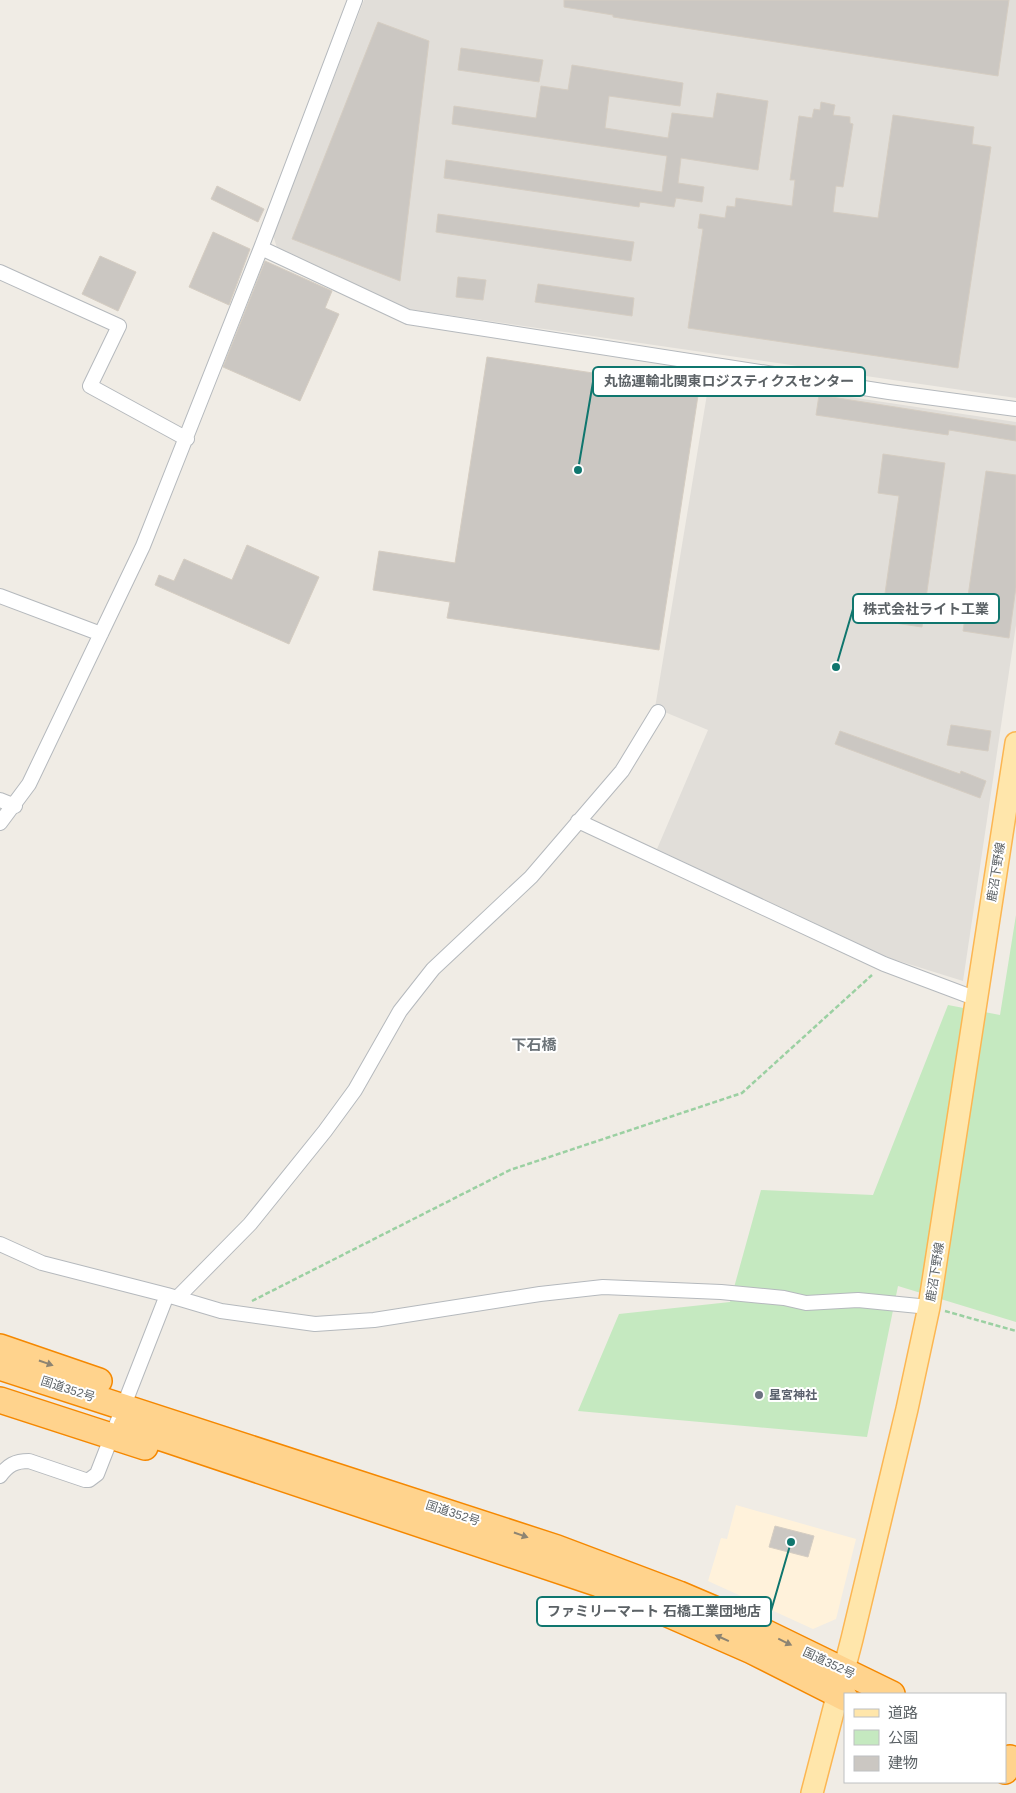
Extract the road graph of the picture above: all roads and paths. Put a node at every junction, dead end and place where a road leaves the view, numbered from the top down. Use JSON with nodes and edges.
{"nodes":[{"id":1,"x":355,"y":0,"type":"edge"},
{"id":2,"x":261,"y":248,"type":"junction"},
{"id":3,"x":0,"y":272,"type":"edge"},
{"id":4,"x":1016,"y":410,"type":"edge"},
{"id":5,"x":187,"y":439,"type":"junction"},
{"id":6,"x":0,"y":596,"type":"edge"},
{"id":7,"x":101,"y":634,"type":"junction"},
{"id":8,"x":658,"y":712,"type":"dead end"},
{"id":9,"x":1016,"y":743,"type":"edge"},
{"id":10,"x":0,"y":800,"type":"edge"},
{"id":11,"x":15,"y":806,"type":"junction"},
{"id":12,"x":578,"y":821,"type":"junction"},
{"id":13,"x":0,"y":823,"type":"edge"},
{"id":14,"x":884,"y":964,"type":"junction"},
{"id":15,"x":977,"y":999,"type":"junction"},
{"id":16,"x":0,"y":1244,"type":"edge"},
{"id":17,"x":172,"y":1296,"type":"junction"},
{"id":18,"x":929,"y":1307,"type":"junction"},
{"id":19,"x":229,"y":1312,"type":"junction"},
{"id":20,"x":1016,"y":1330,"type":"edge"},
{"id":21,"x":0,"y":1347,"type":"edge"},
{"id":22,"x":0,"y":1367,"type":"edge"},
{"id":23,"x":0,"y":1384,"type":"edge"},
{"id":24,"x":0,"y":1400,"type":"edge"},
{"id":25,"x":121,"y":1415,"type":"junction"},
{"id":26,"x":0,"y":1476,"type":"edge"},
{"id":27,"x":472,"y":1530,"type":"junction"},
{"id":28,"x":554,"y":1557,"type":"junction"},
{"id":29,"x":844,"y":1669,"type":"junction"},
{"id":30,"x":890,"y":1693,"type":"edge"},
{"id":31,"x":841,"y":1696,"type":"edge"},
{"id":32,"x":812,"y":1793,"type":"edge"}],
"edges":[{"from":1,"to":2,"type":"street"},
{"from":2,"to":4,"type":"street"},
{"from":2,"to":5,"type":"street"},
{"from":3,"to":5,"type":"street"},
{"from":5,"to":7,"type":"street"},
{"from":6,"to":7,"type":"street"},
{"from":7,"to":11,"type":"street"},
{"from":8,"to":12,"type":"street"},
{"from":9,"to":15,"type":"main road","name":"鹿沼下野線"},
{"from":10,"to":11,"type":"street"},
{"from":11,"to":13,"type":"street"},
{"from":12,"to":14,"type":"street"},
{"from":12,"to":17,"type":"street"},
{"from":14,"to":15,"type":"street"},
{"from":14,"to":19,"type":"path"},
{"from":15,"to":18,"type":"main road","name":"鹿沼下野線"},
{"from":16,"to":17,"type":"street"},
{"from":17,"to":19,"type":"street"},
{"from":17,"to":25,"type":"street"},
{"from":18,"to":19,"type":"street"},
{"from":18,"to":20,"type":"path"},
{"from":18,"to":29,"type":"main road","name":"鹿沼下野線"},
{"from":21,"to":25,"type":"highway","one_way":true},
{"from":22,"to":25,"type":"highway","name":"国道352号"},
{"from":23,"to":25,"type":"highway","name":"国道352号"},
{"from":24,"to":25,"type":"highway"},
{"from":25,"to":26,"type":"street"},
{"from":25,"to":27,"type":"highway"},
{"from":25,"to":27,"type":"highway"},
{"from":27,"to":28,"type":"highway","name":"国道352号"},
{"from":28,"to":29,"type":"highway","name":"国道352号","one_way":true},
{"from":31,"to":28,"type":"highway","name":"国道352号","one_way":true},
{"from":29,"to":30,"type":"highway","name":"国道352号"},
{"from":29,"to":31,"type":"main road","name":"鹿沼下野線"},
{"from":31,"to":32,"type":"main road","name":"鹿沼下野線"}]}
